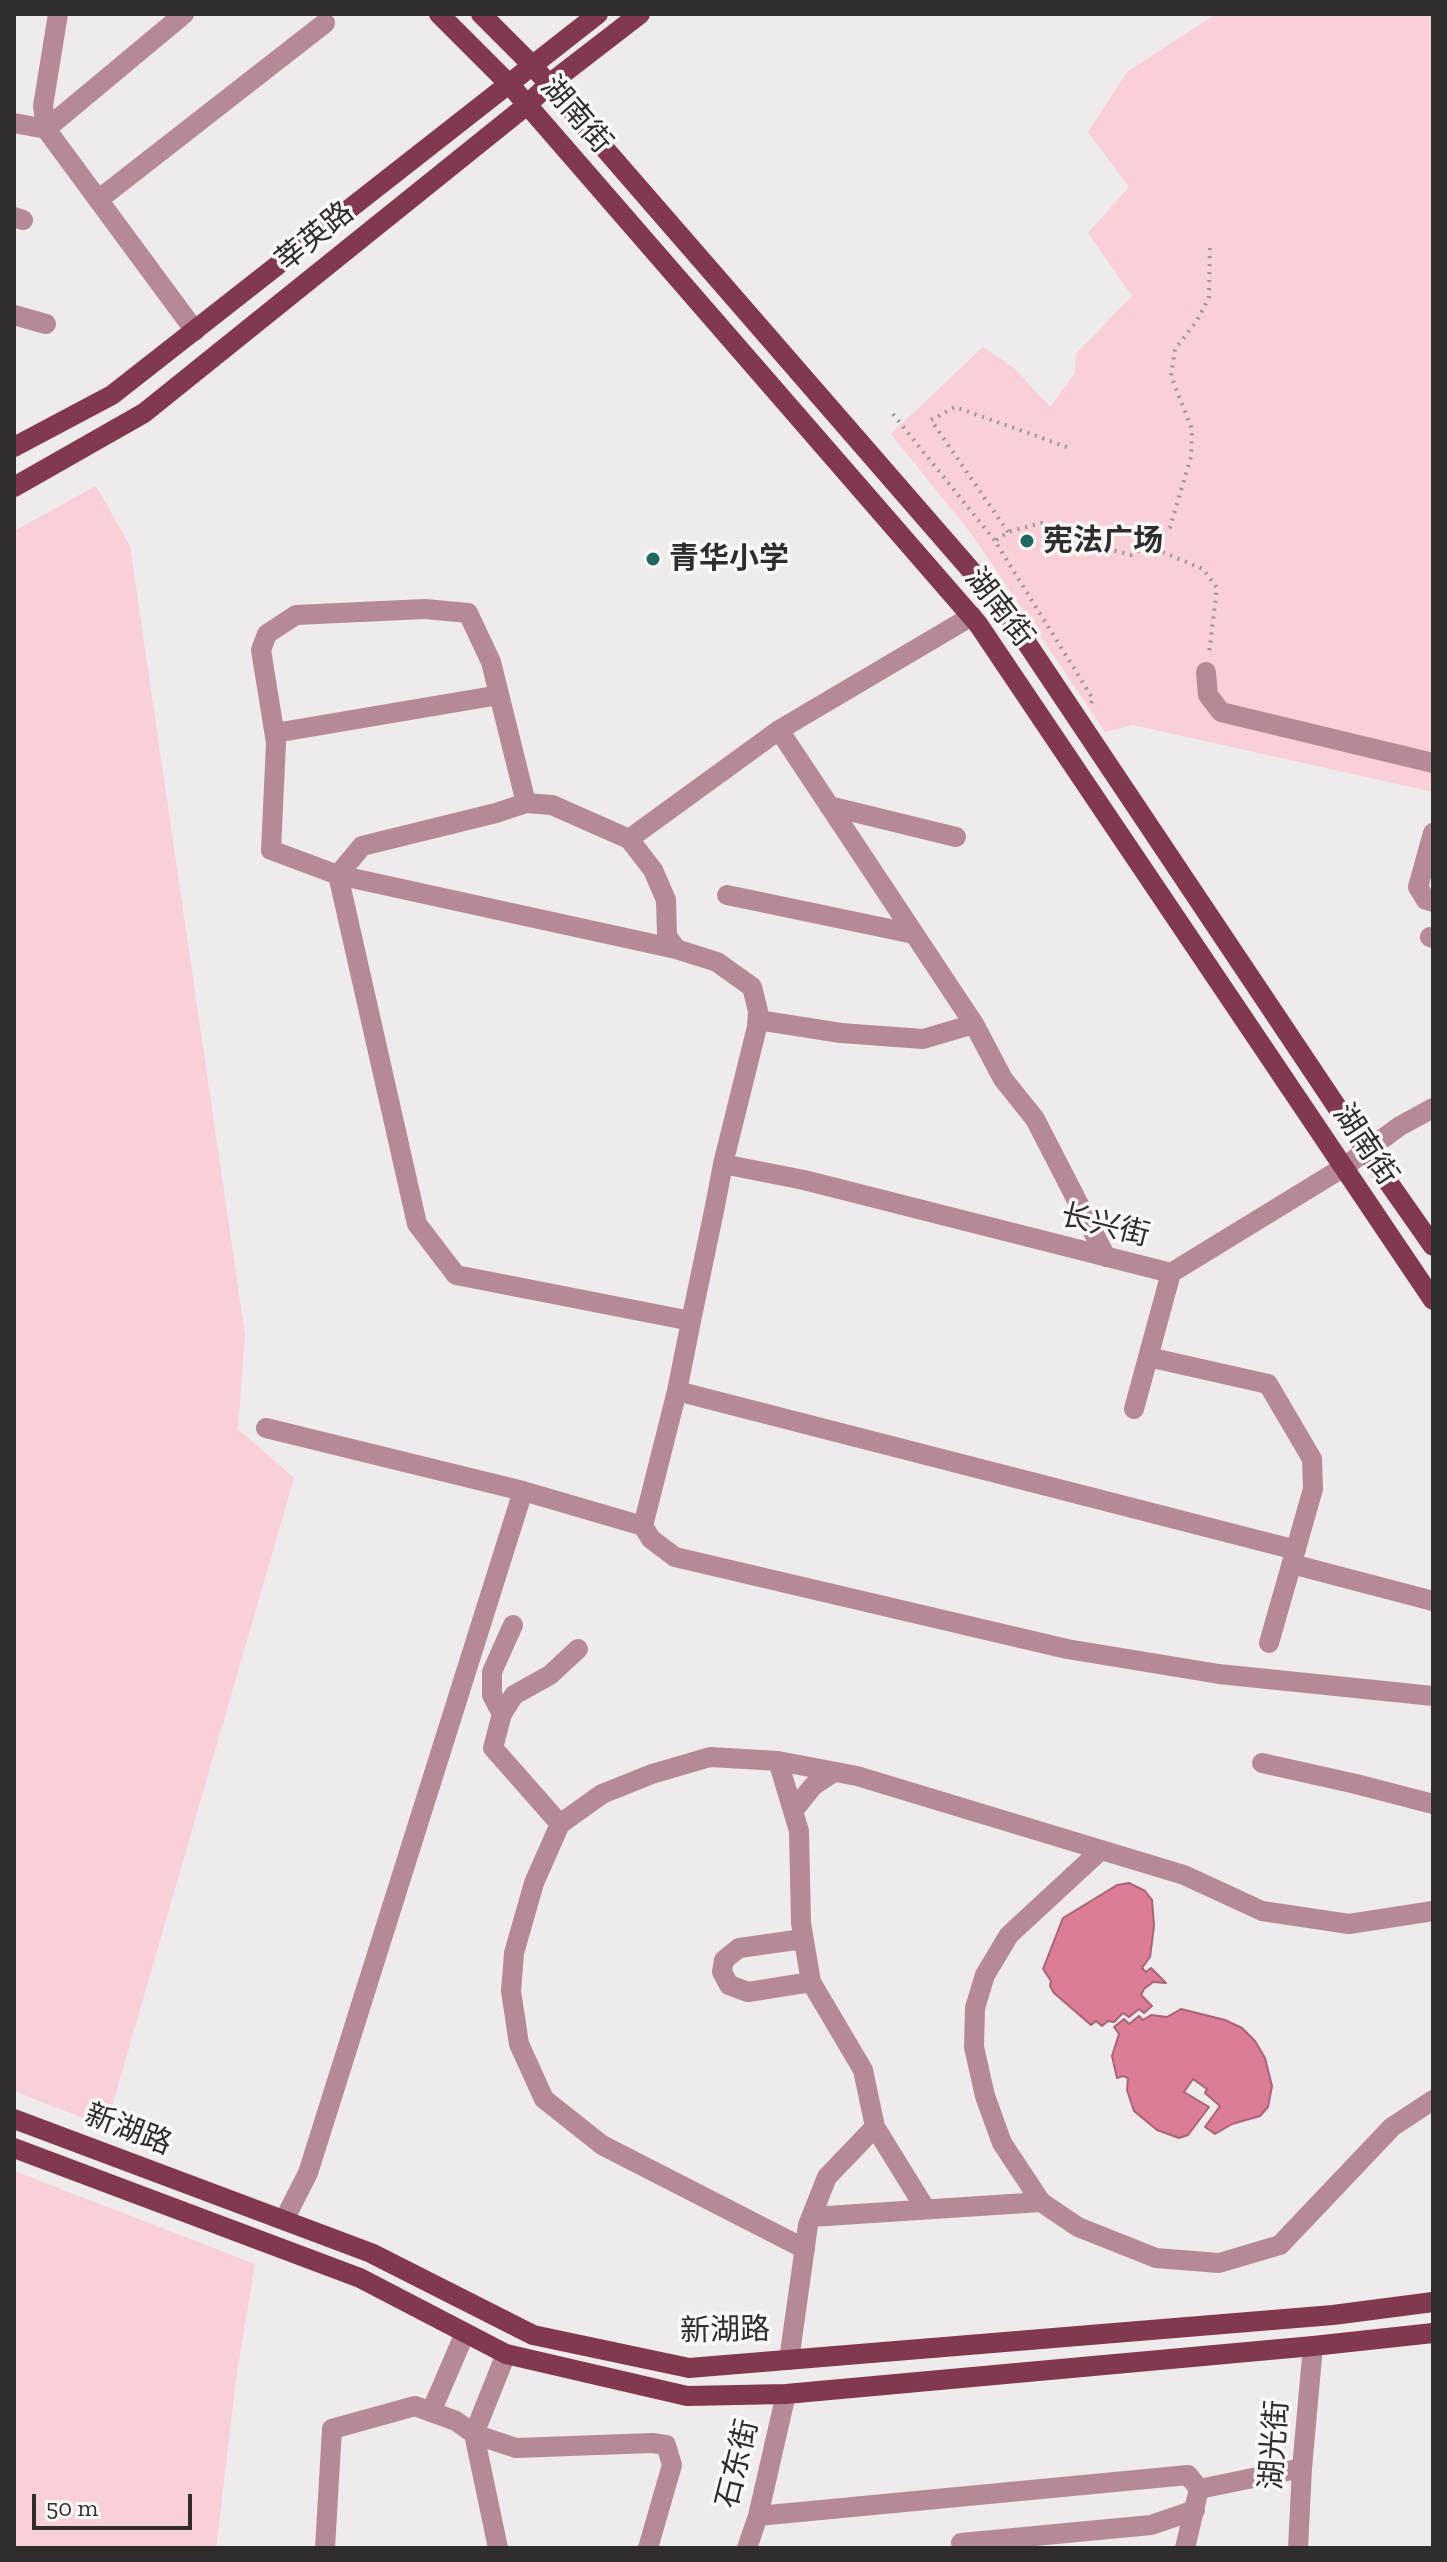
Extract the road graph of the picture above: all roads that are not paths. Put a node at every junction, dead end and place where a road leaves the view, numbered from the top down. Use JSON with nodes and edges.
{"nodes":[{"id":1,"x":58,"y":14,"type":"edge"},
{"id":2,"x":184,"y":14,"type":"edge"},
{"id":3,"x":439,"y":14,"type":"edge"},
{"id":4,"x":481,"y":14,"type":"edge"},
{"id":5,"x":598,"y":14,"type":"edge"},
{"id":6,"x":640,"y":14,"type":"edge"},
{"id":7,"x":325,"y":23,"type":"dead end"},
{"id":8,"x":532,"y":65,"type":"junction"},
{"id":9,"x":510,"y":85,"type":"junction"},
{"id":10,"x":548,"y":85,"type":"junction"},
{"id":11,"x":527,"y":105,"type":"junction"},
{"id":12,"x":14,"y":123,"type":"edge"},
{"id":13,"x":46,"y":129,"type":"junction"},
{"id":14,"x":98,"y":200,"type":"junction"},
{"id":15,"x":14,"y":315,"type":"edge"},
{"id":16,"x":46,"y":324,"type":"dead end"},
{"id":17,"x":195,"y":331,"type":"junction"},
{"id":18,"x":14,"y":447,"type":"edge"},
{"id":19,"x":14,"y":487,"type":"edge"},
{"id":20,"x":972,"y":616,"type":"junction"},
{"id":21,"x":1206,"y":672,"type":"road end"},
{"id":22,"x":499,"y":695,"type":"junction"},
{"id":23,"x":779,"y":730,"type":"junction"},
{"id":24,"x":275,"y":733,"type":"junction"},
{"id":25,"x":1433,"y":763,"type":"edge"},
{"id":26,"x":526,"y":803,"type":"junction"},
{"id":27,"x":829,"y":806,"type":"junction"},
{"id":28,"x":1433,"y":833,"type":"edge"},
{"id":29,"x":956,"y":837,"type":"dead end"},
{"id":30,"x":629,"y":839,"type":"junction"},
{"id":31,"x":338,"y":875,"type":"junction"},
{"id":32,"x":727,"y":895,"type":"dead end"},
{"id":33,"x":1433,"y":902,"type":"edge"},
{"id":34,"x":914,"y":934,"type":"junction"},
{"id":35,"x":676,"y":949,"type":"junction"},
{"id":36,"x":758,"y":1020,"type":"junction"},
{"id":37,"x":974,"y":1024,"type":"junction"},
{"id":38,"x":1433,"y":1108,"type":"edge"},
{"id":39,"x":1365,"y":1149,"type":"junction"},
{"id":40,"x":723,"y":1164,"type":"junction"},
{"id":41,"x":1344,"y":1167,"type":"junction"},
{"id":42,"x":1433,"y":1246,"type":"edge"},
{"id":43,"x":1106,"y":1257,"type":"junction"},
{"id":44,"x":1171,"y":1273,"type":"junction"},
{"id":45,"x":1433,"y":1300,"type":"edge"},
{"id":46,"x":691,"y":1321,"type":"junction"},
{"id":47,"x":1148,"y":1357,"type":"junction"},
{"id":48,"x":677,"y":1391,"type":"junction"},
{"id":49,"x":1134,"y":1409,"type":"dead end"},
{"id":50,"x":266,"y":1428,"type":"dead end"},
{"id":51,"x":523,"y":1491,"type":"junction"},
{"id":52,"x":643,"y":1526,"type":"junction"},
{"id":53,"x":1294,"y":1557,"type":"junction"},
{"id":54,"x":1433,"y":1601,"type":"edge"},
{"id":55,"x":513,"y":1625,"type":"dead end"},
{"id":56,"x":1269,"y":1643,"type":"dead end"},
{"id":57,"x":578,"y":1649,"type":"dead end"},
{"id":58,"x":1433,"y":1696,"type":"edge"},
{"id":59,"x":502,"y":1714,"type":"junction"},
{"id":60,"x":778,"y":1761,"type":"junction"},
{"id":61,"x":1262,"y":1763,"type":"dead end"},
{"id":62,"x":834,"y":1772,"type":"junction"},
{"id":63,"x":1433,"y":1804,"type":"edge"},
{"id":64,"x":793,"y":1811,"type":"junction"},
{"id":65,"x":560,"y":1824,"type":"junction"},
{"id":66,"x":1101,"y":1850,"type":"junction"},
{"id":67,"x":1433,"y":1911,"type":"edge"},
{"id":68,"x":803,"y":1939,"type":"junction"},
{"id":69,"x":811,"y":1982,"type":"junction"},
{"id":70,"x":1433,"y":2100,"type":"edge"},
{"id":71,"x":14,"y":2119,"type":"edge"},
{"id":72,"x":875,"y":2127,"type":"junction"},
{"id":73,"x":14,"y":2148,"type":"edge"},
{"id":74,"x":1041,"y":2202,"type":"junction"},
{"id":75,"x":925,"y":2208,"type":"junction"},
{"id":76,"x":811,"y":2217,"type":"junction"},
{"id":77,"x":284,"y":2220,"type":"junction"},
{"id":78,"x":805,"y":2249,"type":"junction"},
{"id":79,"x":1433,"y":2302,"type":"edge"},
{"id":80,"x":465,"y":2333,"type":"junction"},
{"id":81,"x":1433,"y":2333,"type":"edge"},
{"id":82,"x":1313,"y":2346,"type":"junction"},
{"id":83,"x":506,"y":2354,"type":"junction"},
{"id":84,"x":789,"y":2360,"type":"junction"},
{"id":85,"x":786,"y":2394,"type":"junction"},
{"id":86,"x":431,"y":2412,"type":"junction"},
{"id":87,"x":474,"y":2434,"type":"junction"},
{"id":88,"x":1302,"y":2468,"type":"junction"},
{"id":89,"x":1197,"y":2499,"type":"junction"},
{"id":90,"x":758,"y":2516,"type":"junction"},
{"id":91,"x":961,"y":2543,"type":"dead end"},
{"id":92,"x":325,"y":2548,"type":"edge"},
{"id":93,"x":498,"y":2548,"type":"edge"},
{"id":94,"x":648,"y":2548,"type":"edge"},
{"id":95,"x":747,"y":2548,"type":"edge"},
{"id":96,"x":1185,"y":2548,"type":"edge"},
{"id":97,"x":1298,"y":2548,"type":"edge"}],
"edges":[{"from":1,"to":13,"type":"street"},
{"from":2,"to":13,"type":"street"},
{"from":3,"to":9,"type":"main road","name":"湖南街"},
{"from":4,"to":8,"type":"main road","name":"湖南街"},
{"from":5,"to":8,"type":"main road","name":"莘英路"},
{"from":6,"to":10,"type":"main road","name":"莘英路"},
{"from":7,"to":14,"type":"street"},
{"from":8,"to":9,"type":"main road","name":"莘英路"},
{"from":8,"to":10,"type":"main road","name":"湖南街"},
{"from":9,"to":11,"type":"main road","name":"湖南街"},
{"from":9,"to":17,"type":"main road","name":"莘英路"},
{"from":10,"to":11,"type":"main road","name":"莘英路"},
{"from":10,"to":39,"type":"main road","name":"湖南街"},
{"from":11,"to":19,"type":"main road","name":"莘英路"},
{"from":11,"to":20,"type":"main road","name":"湖南街"},
{"from":12,"to":13,"type":"street"},
{"from":13,"to":14,"type":"street"},
{"from":14,"to":17,"type":"street"},
{"from":15,"to":16,"type":"street"},
{"from":17,"to":18,"type":"main road","name":"莘英路"},
{"from":20,"to":23,"type":"street"},
{"from":20,"to":41,"type":"main road","name":"湖南街"},
{"from":21,"to":25,"type":"street"},
{"from":22,"to":24,"type":"street"},
{"from":22,"to":24,"type":"street"},
{"from":22,"to":26,"type":"street"},
{"from":23,"to":27,"type":"street"},
{"from":23,"to":30,"type":"street"},
{"from":24,"to":31,"type":"street"},
{"from":26,"to":30,"type":"street"},
{"from":26,"to":31,"type":"street"},
{"from":27,"to":29,"type":"street"},
{"from":27,"to":34,"type":"street"},
{"from":28,"to":33,"type":"street"},
{"from":30,"to":35,"type":"street"},
{"from":31,"to":35,"type":"street"},
{"from":31,"to":46,"type":"street"},
{"from":32,"to":34,"type":"street"},
{"from":34,"to":37,"type":"street"},
{"from":35,"to":36,"type":"street"},
{"from":36,"to":37,"type":"street"},
{"from":36,"to":40,"type":"street"},
{"from":37,"to":43,"type":"street"},
{"from":38,"to":39,"type":"street","name":"长兴街"},
{"from":39,"to":41,"type":"street","name":"长兴街"},
{"from":39,"to":42,"type":"main road","name":"湖南街"},
{"from":40,"to":43,"type":"street","name":"长兴街"},
{"from":40,"to":46,"type":"street"},
{"from":41,"to":44,"type":"street","name":"长兴街"},
{"from":41,"to":45,"type":"main road","name":"湖南街"},
{"from":43,"to":44,"type":"street","name":"长兴街"},
{"from":44,"to":47,"type":"street"},
{"from":46,"to":48,"type":"street"},
{"from":47,"to":49,"type":"street"},
{"from":47,"to":53,"type":"street"},
{"from":48,"to":52,"type":"street"},
{"from":48,"to":53,"type":"street"},
{"from":50,"to":51,"type":"street"},
{"from":51,"to":52,"type":"street"},
{"from":51,"to":77,"type":"street"},
{"from":52,"to":58,"type":"street"},
{"from":53,"to":54,"type":"street"},
{"from":53,"to":56,"type":"street"},
{"from":55,"to":59,"type":"street"},
{"from":57,"to":59,"type":"street"},
{"from":59,"to":65,"type":"street"},
{"from":60,"to":62,"type":"street"},
{"from":60,"to":64,"type":"street"},
{"from":60,"to":65,"type":"street"},
{"from":61,"to":63,"type":"street"},
{"from":62,"to":64,"type":"street"},
{"from":62,"to":66,"type":"street"},
{"from":64,"to":68,"type":"street"},
{"from":65,"to":78,"type":"street"},
{"from":66,"to":67,"type":"street"},
{"from":66,"to":74,"type":"street"},
{"from":68,"to":69,"type":"street"},
{"from":68,"to":69,"type":"street"},
{"from":69,"to":72,"type":"street"},
{"from":70,"to":74,"type":"street"},
{"from":71,"to":77,"type":"main road","name":"新湖路"},
{"from":72,"to":75,"type":"street"},
{"from":72,"to":76,"type":"street"},
{"from":73,"to":80,"type":"main road","name":"新湖路"},
{"from":74,"to":75,"type":"street"},
{"from":75,"to":76,"type":"street"},
{"from":76,"to":78,"type":"street"},
{"from":77,"to":84,"type":"main road","name":"新湖路"},
{"from":78,"to":84,"type":"street"},
{"from":79,"to":84,"type":"main road","name":"新湖路"},
{"from":80,"to":83,"type":"main road","name":"新湖路"},
{"from":80,"to":86,"type":"street"},
{"from":81,"to":82,"type":"main road","name":"新湖路"},
{"from":82,"to":85,"type":"main road","name":"新湖路"},
{"from":82,"to":88,"type":"street","name":"湖光街"},
{"from":83,"to":85,"type":"main road","name":"新湖路"},
{"from":83,"to":87,"type":"street"},
{"from":85,"to":90,"type":"street","name":"石东街"},
{"from":86,"to":87,"type":"street"},
{"from":86,"to":92,"type":"street"},
{"from":87,"to":93,"type":"street"},
{"from":87,"to":94,"type":"street"},
{"from":88,"to":89,"type":"street"},
{"from":88,"to":97,"type":"street","name":"湖光街"},
{"from":89,"to":90,"type":"street"},
{"from":89,"to":91,"type":"street"},
{"from":89,"to":96,"type":"street"},
{"from":90,"to":95,"type":"street","name":"石东街"}]}
